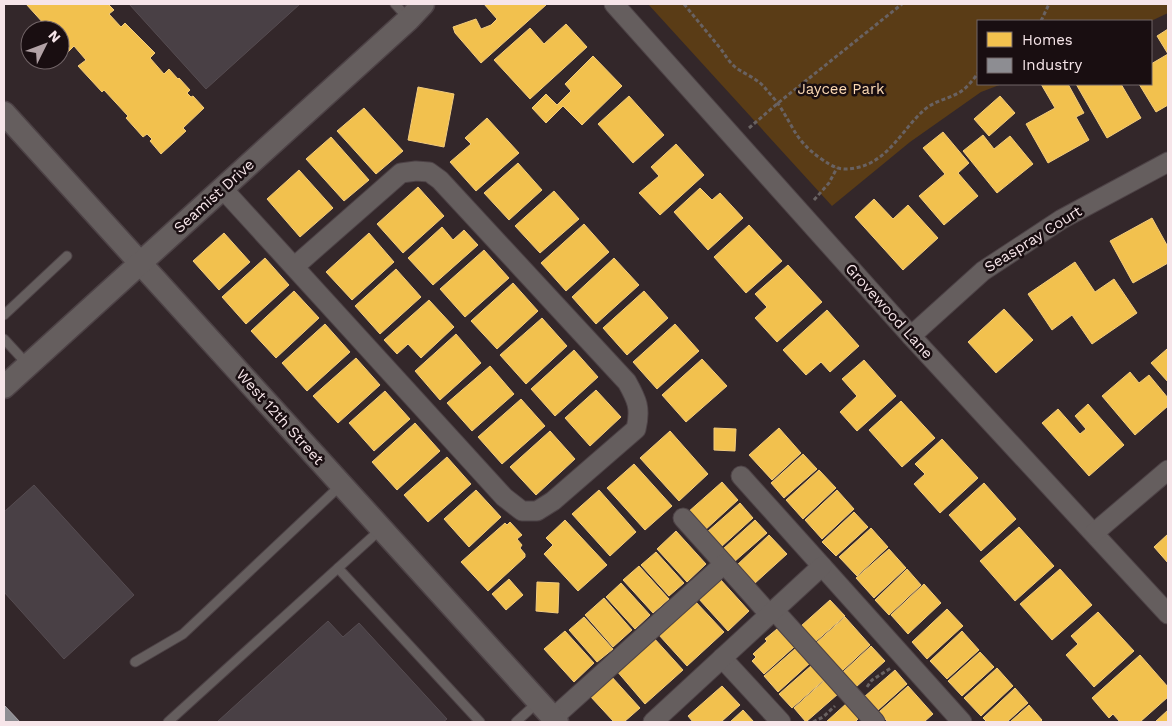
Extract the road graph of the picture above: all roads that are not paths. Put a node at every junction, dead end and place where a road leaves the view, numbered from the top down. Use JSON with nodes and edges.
{"nodes":[{"id":1,"x":614,"y":4,"type":"edge"},
{"id":2,"x":409,"y":9,"type":"edge"},
{"id":3,"x":4,"y":112,"type":"edge"},
{"id":4,"x":1168,"y":162,"type":"edge"},
{"id":5,"x":222,"y":188,"type":"junction"},
{"id":6,"x":67,"y":256,"type":"dead end"},
{"id":7,"x":140,"y":262,"type":"junction"},
{"id":8,"x":294,"y":267,"type":"junction"},
{"id":9,"x":4,"y":314,"type":"edge"},
{"id":10,"x":911,"y":336,"type":"junction"},
{"id":11,"x":4,"y":339,"type":"edge"},
{"id":12,"x":28,"y":365,"type":"junction"},
{"id":13,"x":4,"y":387,"type":"edge"},
{"id":14,"x":1168,"y":470,"type":"edge"},
{"id":15,"x":741,"y":476,"type":"dead end"},
{"id":16,"x":342,"y":485,"type":"junction"},
{"id":17,"x":683,"y":518,"type":"dead end"},
{"id":18,"x":381,"y":528,"type":"junction"},
{"id":19,"x":1094,"y":533,"type":"junction"},
{"id":20,"x":724,"y":564,"type":"junction"},
{"id":21,"x":822,"y":566,"type":"junction"},
{"id":22,"x":338,"y":568,"type":"junction"},
{"id":23,"x":772,"y":612,"type":"junction"},
{"id":24,"x":1168,"y":614,"type":"edge"},
{"id":25,"x":722,"y":658,"type":"junction"},
{"id":26,"x":135,"y":662,"type":"dead end"},
{"id":27,"x":538,"y":702,"type":"junction"},
{"id":28,"x":673,"y":716,"type":"edge"},
{"id":29,"x":555,"y":720,"type":"edge"},
{"id":30,"x":168,"y":722,"type":"edge"},
{"id":31,"x":480,"y":722,"type":"edge"},
{"id":32,"x":516,"y":722,"type":"edge"},
{"id":33,"x":653,"y":722,"type":"edge"},
{"id":34,"x":781,"y":722,"type":"edge"},
{"id":35,"x":875,"y":722,"type":"edge"},
{"id":36,"x":962,"y":722,"type":"edge"}],
"edges":[{"from":1,"to":10,"type":"street","name":"Grovewood Lane"},
{"from":2,"to":5,"type":"street","name":"Seamist Drive"},
{"from":3,"to":7,"type":"street","name":"West 12th Street"},
{"from":4,"to":10,"type":"street","name":"Seaspray Court"},
{"from":5,"to":7,"type":"street","name":"Seamist Drive"},
{"from":5,"to":8,"type":"street"},
{"from":6,"to":9,"type":"lane"},
{"from":7,"to":12,"type":"street","name":"Seamist Drive"},
{"from":7,"to":16,"type":"street","name":"West 12th Street"},
{"from":8,"to":8,"type":"street"},
{"from":10,"to":19,"type":"street","name":"Grovewood Lane"},
{"from":11,"to":12,"type":"lane"},
{"from":12,"to":13,"type":"street","name":"Seamist Drive"},
{"from":14,"to":19,"type":"street"},
{"from":15,"to":21,"type":"street"},
{"from":16,"to":18,"type":"street","name":"West 12th Street"},
{"from":16,"to":26,"type":"lane"},
{"from":17,"to":20,"type":"street"},
{"from":18,"to":22,"type":"lane"},
{"from":18,"to":27,"type":"street","name":"West 12th Street"},
{"from":19,"to":24,"type":"street","name":"Grovewood Lane"},
{"from":20,"to":23,"type":"street"},
{"from":20,"to":29,"type":"street"},
{"from":21,"to":23,"type":"street"},
{"from":21,"to":36,"type":"street"},
{"from":22,"to":30,"type":"lane"},
{"from":22,"to":31,"type":"lane"},
{"from":23,"to":25,"type":"street"},
{"from":23,"to":35,"type":"street"},
{"from":25,"to":28,"type":"street"},
{"from":25,"to":34,"type":"street"},
{"from":27,"to":29,"type":"street","name":"West 12th Street"},
{"from":27,"to":32,"type":"lane"},
{"from":28,"to":33,"type":"street"}]}
